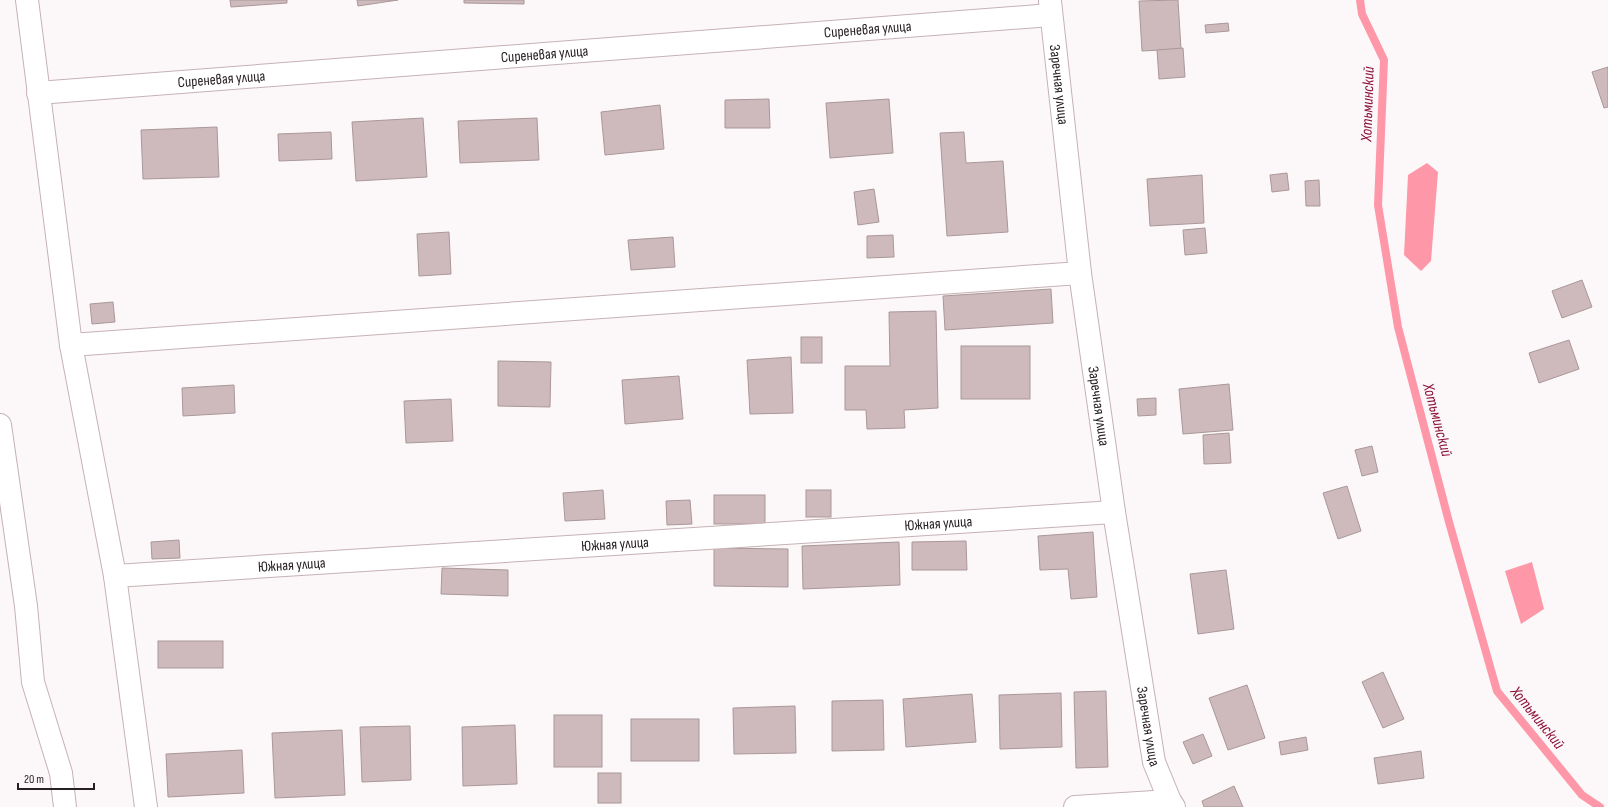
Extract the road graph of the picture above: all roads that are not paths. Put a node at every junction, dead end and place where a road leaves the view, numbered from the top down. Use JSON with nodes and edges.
{"nodes":[{"id":1,"x":27,"y":0,"type":"edge"},
{"id":2,"x":1050,"y":7,"type":"edge"},
{"id":3,"x":38,"y":93,"type":"junction"},
{"id":4,"x":1080,"y":273,"type":"junction"},
{"id":5,"x":71,"y":345,"type":"junction"},
{"id":6,"x":0,"y":425,"type":"edge"},
{"id":7,"x":1114,"y":512,"type":"junction"},
{"id":8,"x":115,"y":576,"type":"junction"},
{"id":9,"x":1172,"y":804,"type":"edge"},
{"id":10,"x":65,"y":807,"type":"edge"},
{"id":11,"x":146,"y":807,"type":"edge"},
{"id":12,"x":1075,"y":807,"type":"edge"}],
"edges":[{"from":1,"to":3,"type":"street"},
{"from":2,"to":3,"type":"street","name":"Сиреневая улица"},
{"from":2,"to":4,"type":"street","name":"Заречная улица"},
{"from":3,"to":5,"type":"street"},
{"from":4,"to":5,"type":"street"},
{"from":4,"to":7,"type":"street","name":"Заречная улица"},
{"from":5,"to":8,"type":"street"},
{"from":6,"to":10,"type":"street"},
{"from":7,"to":8,"type":"street","name":"Южная улица"},
{"from":7,"to":9,"type":"street","name":"Заречная улица"},
{"from":8,"to":11,"type":"street"},
{"from":9,"to":12,"type":"street"}]}
